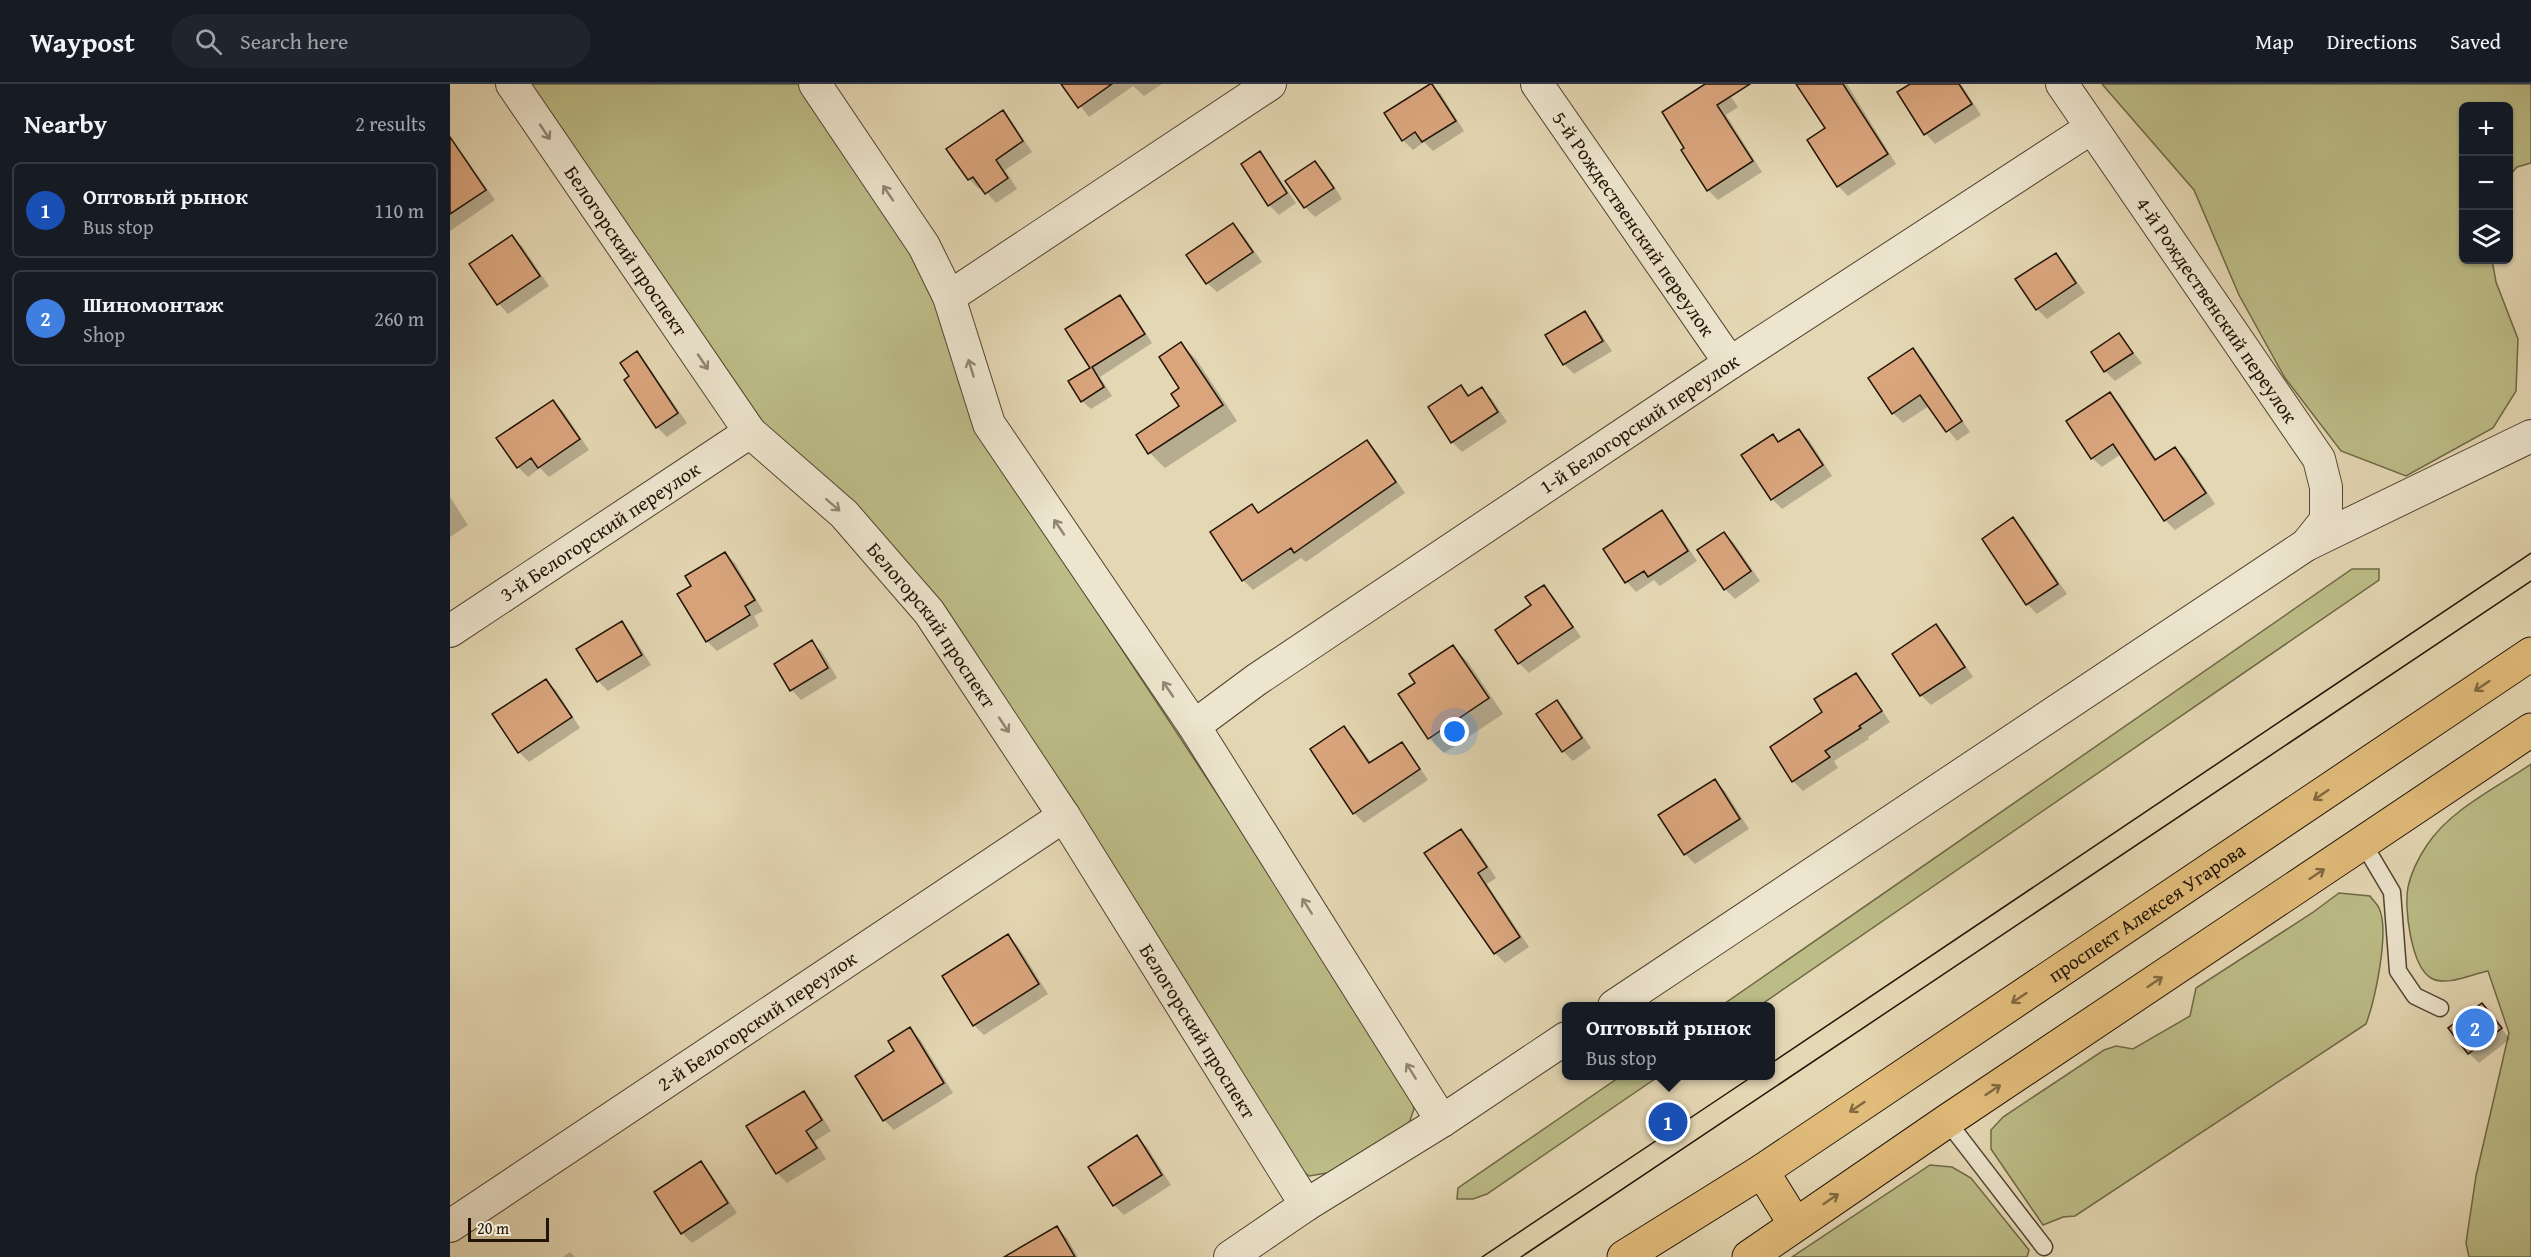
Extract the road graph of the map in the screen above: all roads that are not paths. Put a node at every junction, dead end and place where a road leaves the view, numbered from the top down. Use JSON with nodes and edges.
{"nodes":[{"id":1,"x":512,"y":84,"type":"edge"},
{"id":2,"x":815,"y":84,"type":"edge"},
{"id":3,"x":1270,"y":84,"type":"edge"},
{"id":4,"x":1536,"y":84,"type":"edge"},
{"id":5,"x":2062,"y":84,"type":"edge"},
{"id":6,"x":2091,"y":128,"type":"junction"},
{"id":7,"x":949,"y":297,"type":"junction"},
{"id":8,"x":1730,"y":363,"type":"junction"},
{"id":9,"x":750,"y":432,"type":"junction"},
{"id":10,"x":2531,"y":436,"type":"edge"},
{"id":11,"x":2306,"y":545,"type":"junction"},
{"id":12,"x":450,"y":631,"type":"edge"},
{"id":13,"x":2531,"y":654,"type":"edge"},
{"id":14,"x":1194,"y":726,"type":"junction"},
{"id":15,"x":2531,"y":730,"type":"edge"},
{"id":16,"x":1064,"y":816,"type":"junction"},
{"id":17,"x":2363,"y":843,"type":"junction"},
{"id":18,"x":1620,"y":1002,"type":"edge"},
{"id":19,"x":2440,"y":1008,"type":"dead end"},
{"id":20,"x":1562,"y":1041,"type":"edge"},
{"id":21,"x":1442,"y":1121,"type":"junction"},
{"id":22,"x":1947,"y":1121,"type":"junction"},
{"id":23,"x":1762,"y":1171,"type":"junction"},
{"id":24,"x":1306,"y":1205,"type":"junction"},
{"id":25,"x":1795,"y":1224,"type":"junction"},
{"id":26,"x":450,"y":1226,"type":"edge"},
{"id":27,"x":2044,"y":1247,"type":"dead end"},
{"id":28,"x":1230,"y":1257,"type":"edge"},
{"id":29,"x":1624,"y":1257,"type":"edge"},
{"id":30,"x":1749,"y":1257,"type":"edge"}],
"edges":[{"from":1,"to":9,"type":"street","name":"Белогорский проспект","one_way":true},
{"from":7,"to":2,"type":"street","one_way":true},
{"from":3,"to":7,"type":"street"},
{"from":4,"to":8,"type":"street","name":"5-й Рождественский переулок"},
{"from":5,"to":6,"type":"street","name":"4-й Рождественский переулок"},
{"from":6,"to":8,"type":"street","name":"1-й Белогорский переулок"},
{"from":6,"to":11,"type":"street","name":"4-й Рождественский переулок"},
{"from":14,"to":7,"type":"street","one_way":true},
{"from":8,"to":14,"type":"street","name":"1-й Белогорский переулок"},
{"from":9,"to":12,"type":"street","name":"3-й Белогорский переулок"},
{"from":9,"to":16,"type":"street","name":"Белогорский проспект","one_way":true},
{"from":10,"to":11,"type":"street"},
{"from":11,"to":18,"type":"street"},
{"from":13,"to":23,"type":"main road","name":"проспект Алексея Угарова","one_way":true},
{"from":21,"to":14,"type":"street","one_way":true},
{"from":15,"to":17,"type":"main road"},
{"from":16,"to":24,"type":"street","name":"Белогорский проспект"},
{"from":16,"to":26,"type":"street","name":"2-й Белогорский переулок"},
{"from":17,"to":19,"type":"lane"},
{"from":22,"to":17,"type":"main road","one_way":true},
{"from":20,"to":21,"type":"street"},
{"from":21,"to":24,"type":"street"},
{"from":25,"to":22,"type":"main road","one_way":true},
{"from":22,"to":27,"type":"lane"},
{"from":23,"to":25,"type":"main road"},
{"from":23,"to":29,"type":"main road","name":"проспект Алексея Угарова"},
{"from":24,"to":28,"type":"street"},
{"from":25,"to":30,"type":"main road"}]}
